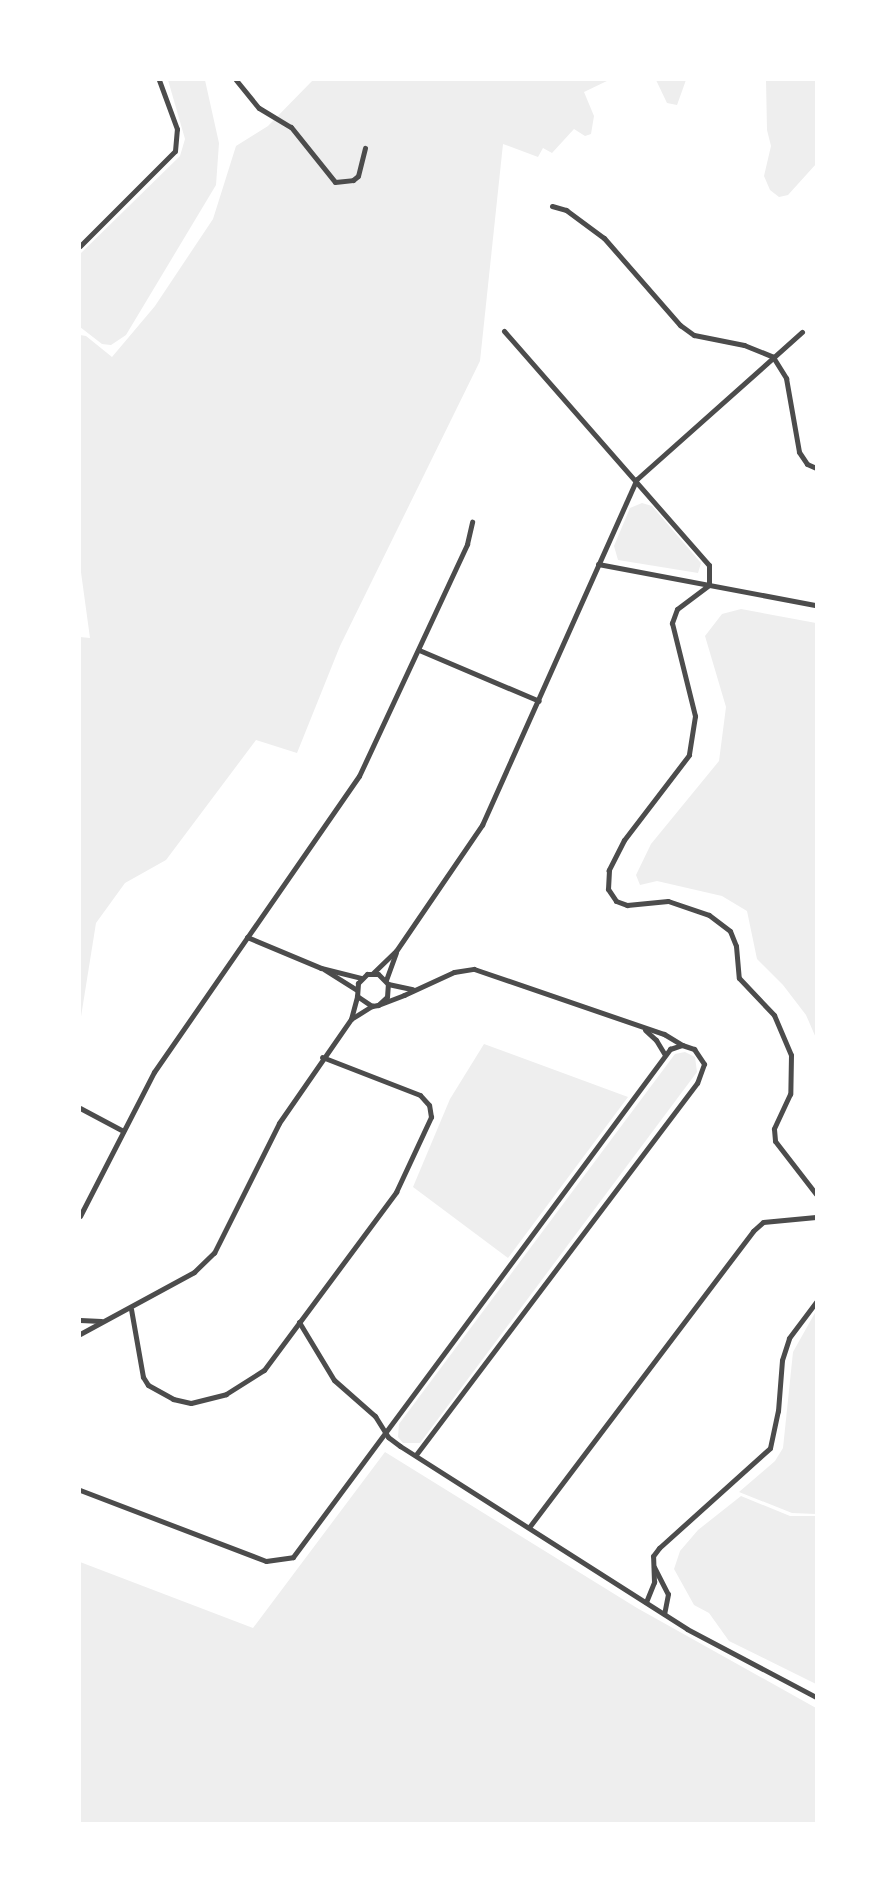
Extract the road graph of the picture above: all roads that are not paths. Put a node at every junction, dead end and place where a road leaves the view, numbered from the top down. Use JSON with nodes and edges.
{"nodes":[{"id":1,"x":159,"y":80,"type":"edge"},
{"id":2,"x":236,"y":80,"type":"edge"},
{"id":3,"x":365,"y":148,"type":"dead end"},
{"id":4,"x":552,"y":206,"type":"dead end"},
{"id":5,"x":80,"y":246,"type":"edge"},
{"id":6,"x":504,"y":332,"type":"dead end"},
{"id":7,"x":802,"y":332,"type":"dead end"},
{"id":8,"x":773,"y":357,"type":"junction"},
{"id":9,"x":816,"y":468,"type":"edge"},
{"id":10,"x":637,"y":479,"type":"junction"},
{"id":11,"x":472,"y":522,"type":"dead end"},
{"id":12,"x":598,"y":564,"type":"junction"},
{"id":13,"x":709,"y":585,"type":"junction"},
{"id":14,"x":816,"y":605,"type":"edge"},
{"id":15,"x":419,"y":650,"type":"junction"},
{"id":16,"x":539,"y":701,"type":"junction"},
{"id":17,"x":247,"y":937,"type":"junction"},
{"id":18,"x":396,"y":951,"type":"junction"},
{"id":19,"x":321,"y":968,"type":"junction"},
{"id":20,"x":373,"y":973,"type":"junction"},
{"id":21,"x":361,"y":978,"type":"junction"},
{"id":22,"x":387,"y":982,"type":"junction"},
{"id":23,"x":414,"y":989,"type":"junction"},
{"id":24,"x":357,"y":992,"type":"junction"},
{"id":25,"x":375,"y":1006,"type":"junction"},
{"id":26,"x":351,"y":1018,"type":"junction"},
{"id":27,"x":643,"y":1029,"type":"junction"},
{"id":28,"x":682,"y":1045,"type":"junction"},
{"id":29,"x":665,"y":1055,"type":"junction"},
{"id":30,"x":322,"y":1057,"type":"junction"},
{"id":31,"x":80,"y":1108,"type":"edge"},
{"id":32,"x":123,"y":1131,"type":"junction"},
{"id":33,"x":816,"y":1194,"type":"edge"},
{"id":34,"x":80,"y":1216,"type":"edge"},
{"id":35,"x":816,"y":1217,"type":"edge"},
{"id":36,"x":816,"y":1302,"type":"edge"},
{"id":37,"x":130,"y":1309,"type":"junction"},
{"id":38,"x":80,"y":1320,"type":"edge"},
{"id":39,"x":103,"y":1321,"type":"junction"},
{"id":40,"x":299,"y":1322,"type":"junction"},
{"id":41,"x":80,"y":1334,"type":"edge"},
{"id":42,"x":384,"y":1431,"type":"junction"},
{"id":43,"x":416,"y":1455,"type":"junction"},
{"id":44,"x":80,"y":1490,"type":"edge"},
{"id":45,"x":530,"y":1526,"type":"junction"},
{"id":46,"x":653,"y":1566,"type":"junction"},
{"id":47,"x":646,"y":1602,"type":"junction"},
{"id":48,"x":664,"y":1614,"type":"junction"},
{"id":49,"x":816,"y":1697,"type":"edge"}],
"edges":[{"from":1,"to":5,"type":"street"},
{"from":2,"to":3,"type":"street"},
{"from":4,"to":8,"type":"street"},
{"from":6,"to":10,"type":"street"},
{"from":7,"to":8,"type":"street"},
{"from":8,"to":9,"type":"street"},
{"from":8,"to":10,"type":"street"},
{"from":10,"to":12,"type":"street"},
{"from":10,"to":13,"type":"street"},
{"from":11,"to":15,"type":"street"},
{"from":12,"to":13,"type":"street"},
{"from":12,"to":16,"type":"street"},
{"from":13,"to":14,"type":"street"},
{"from":13,"to":33,"type":"street"},
{"from":15,"to":16,"type":"street"},
{"from":15,"to":17,"type":"street"},
{"from":16,"to":18,"type":"street"},
{"from":17,"to":19,"type":"street"},
{"from":17,"to":32,"type":"street"},
{"from":18,"to":20,"type":"street"},
{"from":18,"to":22,"type":"street"},
{"from":19,"to":21,"type":"street"},
{"from":19,"to":24,"type":"street"},
{"from":20,"to":21,"type":"street"},
{"from":20,"to":22,"type":"street"},
{"from":21,"to":24,"type":"street"},
{"from":22,"to":23,"type":"street"},
{"from":22,"to":25,"type":"street"},
{"from":23,"to":25,"type":"street"},
{"from":23,"to":27,"type":"street"},
{"from":24,"to":25,"type":"street"},
{"from":24,"to":26,"type":"street"},
{"from":25,"to":26,"type":"street"},
{"from":26,"to":30,"type":"street"},
{"from":27,"to":28,"type":"street"},
{"from":27,"to":29,"type":"street"},
{"from":28,"to":29,"type":"street"},
{"from":28,"to":43,"type":"street"},
{"from":29,"to":42,"type":"street"},
{"from":30,"to":37,"type":"street"},
{"from":30,"to":40,"type":"street"},
{"from":31,"to":32,"type":"street"},
{"from":32,"to":34,"type":"street"},
{"from":35,"to":45,"type":"street"},
{"from":36,"to":46,"type":"street"},
{"from":37,"to":39,"type":"street"},
{"from":37,"to":40,"type":"street"},
{"from":38,"to":39,"type":"street"},
{"from":39,"to":41,"type":"street"},
{"from":40,"to":42,"type":"street"},
{"from":42,"to":43,"type":"street"},
{"from":42,"to":44,"type":"street"},
{"from":43,"to":45,"type":"street"},
{"from":45,"to":47,"type":"street"},
{"from":46,"to":47,"type":"street"},
{"from":46,"to":48,"type":"street"},
{"from":47,"to":48,"type":"street"},
{"from":48,"to":49,"type":"street"}]}
